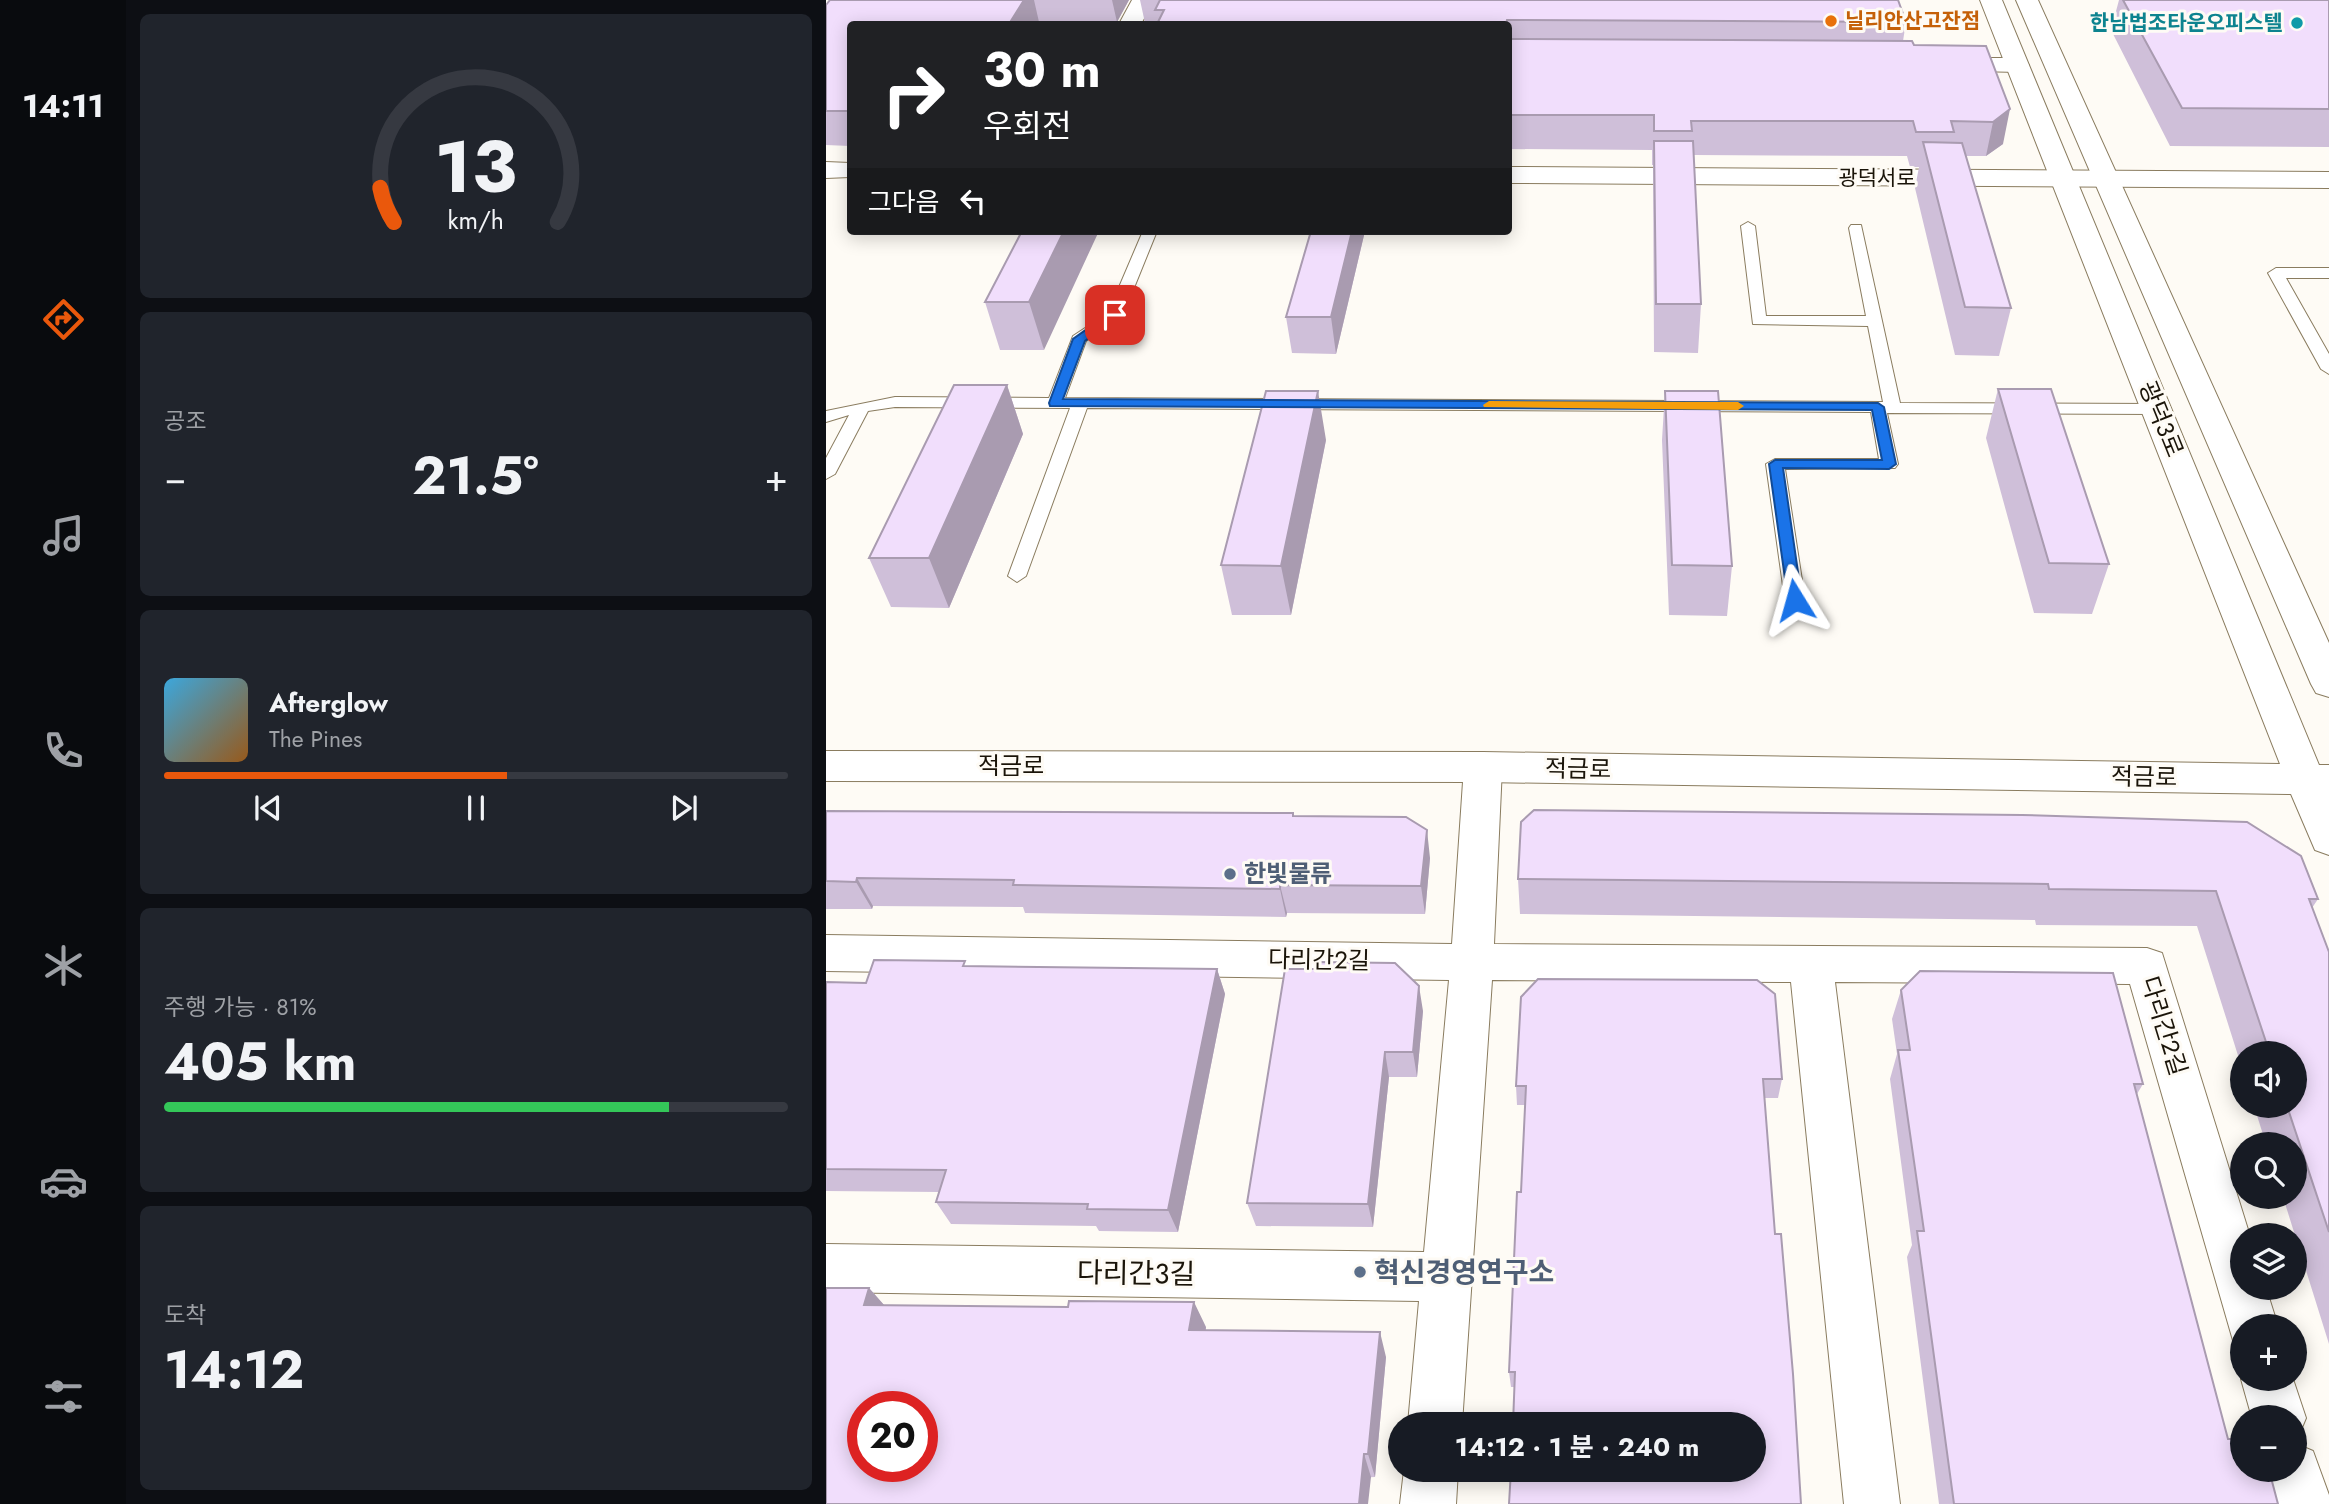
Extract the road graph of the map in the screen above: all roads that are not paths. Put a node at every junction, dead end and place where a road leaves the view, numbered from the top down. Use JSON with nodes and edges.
{"nodes":[{"id":1,"x":1143,"y":0,"type":"edge"},
{"id":2,"x":1991,"y":0,"type":"edge"},
{"id":3,"x":2027,"y":0,"type":"edge"},
{"id":4,"x":1132,"y":21,"type":"edge"},
{"id":5,"x":1921,"y":65,"type":"edge"},
{"id":6,"x":2018,"y":65,"type":"junction"},
{"id":7,"x":826,"y":170,"type":"edge"},
{"id":8,"x":847,"y":170,"type":"edge"},
{"id":9,"x":1512,"y":175,"type":"edge"},
{"id":10,"x":2064,"y":179,"type":"junction"},
{"id":11,"x":2106,"y":179,"type":"junction"},
{"id":12,"x":2329,"y":180,"type":"edge"},
{"id":13,"x":1748,"y":226,"type":"dead end"},
{"id":14,"x":1856,"y":228,"type":"dead end"},
{"id":15,"x":1148,"y":235,"type":"edge"},
{"id":16,"x":2329,"y":273,"type":"edge"},
{"id":17,"x":1876,"y":321,"type":"junction"},
{"id":18,"x":2329,"y":369,"type":"edge"},
{"id":19,"x":1055,"y":403,"type":"junction"},
{"id":20,"x":1080,"y":403,"type":"junction"},
{"id":21,"x":1885,"y":406,"type":"junction"},
{"id":22,"x":862,"y":407,"type":"junction"},
{"id":23,"x":2157,"y":410,"type":"junction"},
{"id":24,"x":826,"y":417,"type":"edge"},
{"id":25,"x":826,"y":474,"type":"edge"},
{"id":26,"x":1017,"y":576,"type":"dead end"},
{"id":27,"x":1795,"y":600,"type":"dead end"},
{"id":28,"x":2329,"y":684,"type":"edge"},
{"id":29,"x":826,"y":765,"type":"edge"},
{"id":30,"x":1483,"y":767,"type":"junction"},
{"id":31,"x":2317,"y":780,"type":"edge"},
{"id":32,"x":2329,"y":839,"type":"edge"},
{"id":33,"x":826,"y":953,"type":"edge"},
{"id":34,"x":1472,"y":962,"type":"junction"},
{"id":35,"x":1811,"y":965,"type":"junction"},
{"id":36,"x":826,"y":1269,"type":"edge"},
{"id":37,"x":1446,"y":1277,"type":"junction"},
{"id":38,"x":2248,"y":1314,"type":"edge"},
{"id":39,"x":1436,"y":1412,"type":"edge"},
{"id":40,"x":1430,"y":1482,"type":"edge"},
{"id":41,"x":2298,"y":1482,"type":"edge"},
{"id":42,"x":1429,"y":1504,"type":"edge"},
{"id":43,"x":1872,"y":1504,"type":"edge"},
{"id":44,"x":2304,"y":1504,"type":"edge"}],
"edges":[{"from":1,"to":4,"type":"street"},
{"from":2,"to":6,"type":"street","name":"광덕3로"},
{"from":3,"to":11,"type":"street","name":"광덕3로"},
{"from":5,"to":6,"type":"street"},
{"from":6,"to":10,"type":"street","name":"광덕3로"},
{"from":7,"to":8,"type":"street"},
{"from":9,"to":10,"type":"street","name":"광덕서로"},
{"from":10,"to":11,"type":"street","name":"광덕서로"},
{"from":10,"to":23,"type":"street","name":"광덕3로"},
{"from":11,"to":12,"type":"street","name":"광덕서로"},
{"from":11,"to":28,"type":"street","name":"광덕3로"},
{"from":13,"to":17,"type":"lane"},
{"from":14,"to":17,"type":"lane"},
{"from":15,"to":19,"type":"lane"},
{"from":16,"to":18,"type":"lane"},
{"from":17,"to":21,"type":"lane"},
{"from":19,"to":20,"type":"lane"},
{"from":19,"to":22,"type":"lane"},
{"from":20,"to":21,"type":"lane"},
{"from":20,"to":26,"type":"lane"},
{"from":21,"to":23,"type":"lane"},
{"from":21,"to":27,"type":"lane"},
{"from":22,"to":24,"type":"lane"},
{"from":22,"to":25,"type":"lane"},
{"from":23,"to":31,"type":"street","name":"광덕3로"},
{"from":29,"to":30,"type":"street","name":"적금로"},
{"from":30,"to":31,"type":"street","name":"적금로"},
{"from":30,"to":34,"type":"street"},
{"from":31,"to":32,"type":"street","name":"광덕3로"},
{"from":33,"to":34,"type":"street","name":"다리간2길"},
{"from":34,"to":35,"type":"street","name":"다리간2길"},
{"from":34,"to":37,"type":"street"},
{"from":35,"to":38,"type":"street","name":"다리간2길"},
{"from":35,"to":43,"type":"street"},
{"from":36,"to":37,"type":"street","name":"다리간3길"},
{"from":37,"to":39,"type":"street"},
{"from":40,"to":42,"type":"street"},
{"from":41,"to":44,"type":"street"}]}
